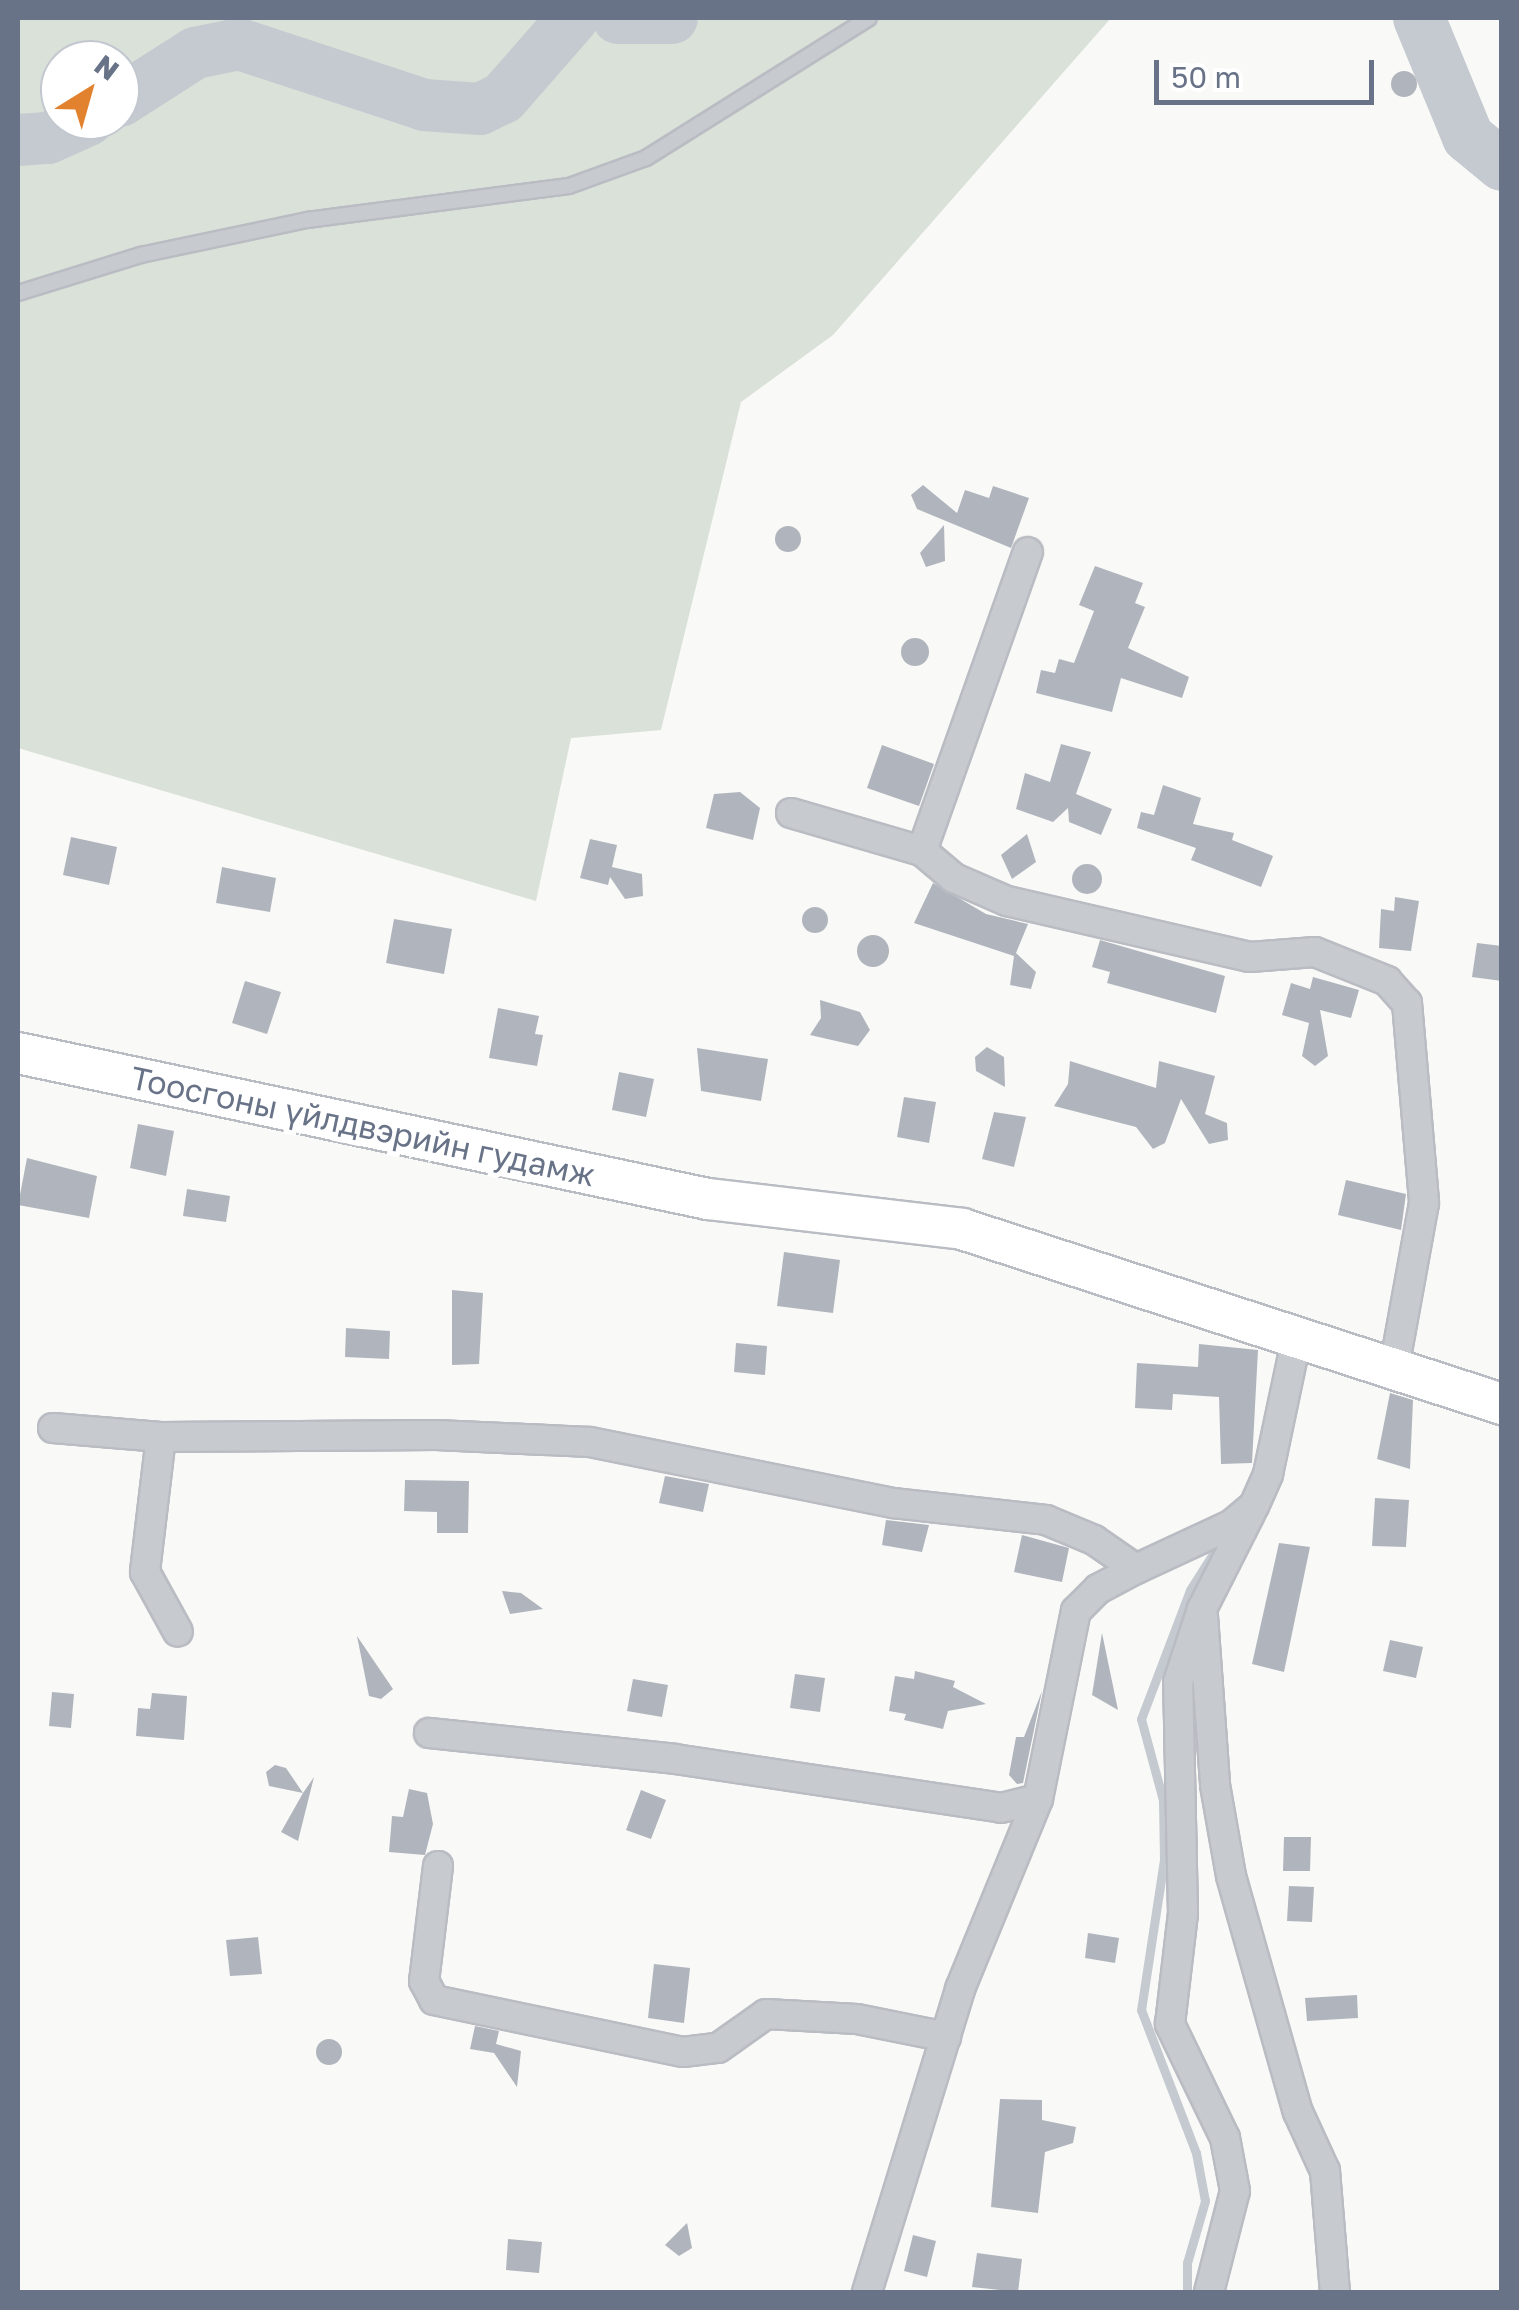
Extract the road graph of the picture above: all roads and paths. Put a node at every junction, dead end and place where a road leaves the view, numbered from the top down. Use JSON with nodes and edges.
{"nodes":[{"id":1,"x":868,"y":18,"type":"edge"},
{"id":2,"x":18,"y":293,"type":"edge"},
{"id":3,"x":1028,"y":552,"type":"dead end"},
{"id":4,"x":792,"y":814,"type":"dead end"},
{"id":5,"x":922,"y":851,"type":"junction"},
{"id":6,"x":18,"y":1053,"type":"edge"},
{"id":7,"x":1297,"y":1336,"type":"junction"},
{"id":8,"x":1394,"y":1368,"type":"junction"},
{"id":9,"x":1502,"y":1404,"type":"edge"},
{"id":10,"x":52,"y":1428,"type":"dead end"},
{"id":11,"x":162,"y":1437,"type":"junction"},
{"id":12,"x":1254,"y":1506,"type":"junction"},
{"id":13,"x":1136,"y":1569,"type":"junction"},
{"id":14,"x":1202,"y":1609,"type":"junction"},
{"id":15,"x":178,"y":1632,"type":"dead end"},
{"id":16,"x":430,"y":1733,"type":"dead end"},
{"id":17,"x":1038,"y":1799,"type":"junction"},
{"id":18,"x":438,"y":1866,"type":"dead end"},
{"id":19,"x":946,"y":2037,"type":"junction"},
{"id":20,"x":867,"y":2292,"type":"edge"},
{"id":21,"x":1209,"y":2292,"type":"edge"},
{"id":22,"x":1335,"y":2292,"type":"edge"}],
"edges":[{"from":1,"to":2,"type":"lane"},
{"from":3,"to":5,"type":"street"},
{"from":4,"to":5,"type":"street"},
{"from":5,"to":8,"type":"street"},
{"from":6,"to":7,"type":"main road","name":"Тоосгоны үйлдвэрийн гудамж"},
{"from":7,"to":8,"type":"main road","name":"Тоосгоны үйлдвэрийн гудамж"},
{"from":7,"to":12,"type":"street"},
{"from":8,"to":9,"type":"main road","name":"Тоосгоны үйлдвэрийн гудамж"},
{"from":10,"to":11,"type":"street"},
{"from":11,"to":13,"type":"street"},
{"from":11,"to":15,"type":"street"},
{"from":12,"to":13,"type":"street"},
{"from":12,"to":14,"type":"street"},
{"from":13,"to":17,"type":"street"},
{"from":14,"to":21,"type":"street"},
{"from":14,"to":22,"type":"street"},
{"from":16,"to":17,"type":"street"},
{"from":17,"to":19,"type":"street"},
{"from":18,"to":19,"type":"street"},
{"from":19,"to":20,"type":"street"}]}
